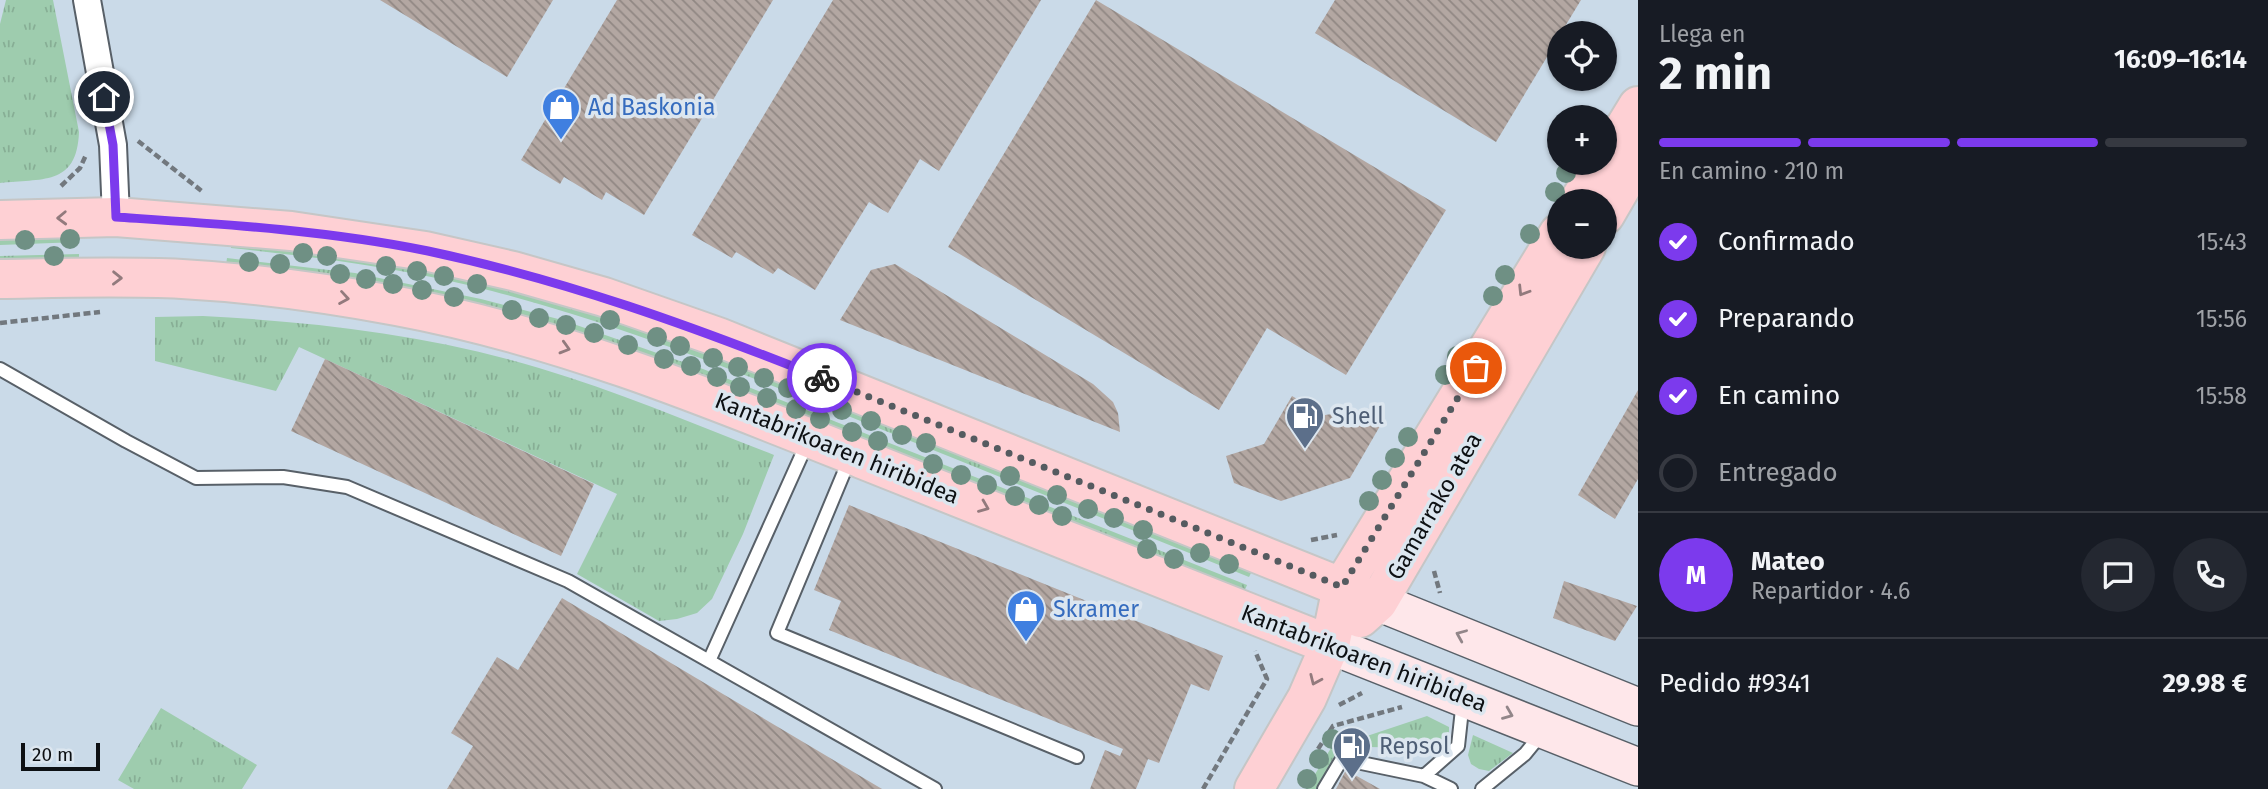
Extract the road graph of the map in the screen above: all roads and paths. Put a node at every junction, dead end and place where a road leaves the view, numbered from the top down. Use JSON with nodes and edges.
{"nodes":[{"id":1,"x":87,"y":0,"type":"edge"},
{"id":2,"x":1638,"y":106,"type":"edge"},
{"id":3,"x":1617,"y":140,"type":"edge"},
{"id":4,"x":1638,"y":158,"type":"edge"},
{"id":5,"x":1617,"y":194,"type":"edge"},
{"id":6,"x":116,"y":217,"type":"junction"},
{"id":7,"x":0,"y":220,"type":"edge"},
{"id":8,"x":1547,"y":253,"type":"edge"},
{"id":9,"x":1579,"y":259,"type":"edge"},
{"id":10,"x":0,"y":279,"type":"edge"},
{"id":11,"x":103,"y":312,"type":"dead end"},
{"id":12,"x":0,"y":323,"type":"edge"},
{"id":13,"x":0,"y":369,"type":"edge"},
{"id":14,"x":810,"y":438,"type":"junction"},
{"id":15,"x":851,"y":454,"type":"junction"},
{"id":16,"x":1342,"y":587,"type":"junction"},
{"id":17,"x":1378,"y":602,"type":"junction"},
{"id":18,"x":1250,"y":640,"type":"dead end"},
{"id":19,"x":1330,"y":645,"type":"junction"},
{"id":20,"x":709,"y":661,"type":"junction"},
{"id":21,"x":1464,"y":696,"type":"junction"},
{"id":22,"x":1405,"y":706,"type":"dead end"},
{"id":23,"x":1638,"y":707,"type":"edge"},
{"id":24,"x":1546,"y":729,"type":"junction"},
{"id":25,"x":1077,"y":757,"type":"dead end"},
{"id":26,"x":1312,"y":759,"type":"dead end"},
{"id":27,"x":1636,"y":763,"type":"edge"},
{"id":28,"x":1424,"y":776,"type":"junction"},
{"id":29,"x":935,"y":789,"type":"edge"},
{"id":30,"x":1203,"y":789,"type":"edge"},
{"id":31,"x":1254,"y":789,"type":"edge"},
{"id":32,"x":1324,"y":789,"type":"edge"},
{"id":33,"x":1451,"y":789,"type":"edge"},
{"id":34,"x":1482,"y":789,"type":"edge"}],
"edges":[{"from":1,"to":6,"type":"street"},
{"from":2,"to":3,"type":"main road"},
{"from":4,"to":5,"type":"main road"},
{"from":6,"to":7,"type":"main road","one_way":true},
{"from":6,"to":16,"type":"main road"},
{"from":8,"to":16,"type":"main road","name":"Gamarrako atea","one_way":true},
{"from":9,"to":17,"type":"main road","name":"Gamarrako atea"},
{"from":10,"to":14,"type":"main road","name":"Kantabrikoaren hiribidea","one_way":true},
{"from":11,"to":12,"type":"path"},
{"from":13,"to":20,"type":"lane"},
{"from":14,"to":15,"type":"main road","name":"Kantabrikoaren hiribidea"},
{"from":14,"to":20,"type":"lane"},
{"from":15,"to":19,"type":"main road","name":"Kantabrikoaren hiribidea","one_way":true},
{"from":15,"to":25,"type":"lane"},
{"from":16,"to":17,"type":"main road"},
{"from":16,"to":19,"type":"main road","name":"Gamarrako atea"},
{"from":17,"to":19,"type":"main road","name":"Gamarrako atea"},
{"from":23,"to":17,"type":"main road","one_way":true},
{"from":18,"to":30,"type":"path"},
{"from":19,"to":21,"type":"main road","name":"Kantabrikoaren hiribidea"},
{"from":19,"to":31,"type":"main road","name":"Gamarrako atea","one_way":true},
{"from":20,"to":29,"type":"lane"},
{"from":21,"to":24,"type":"main road","name":"Kantabrikoaren hiribidea","one_way":true},
{"from":21,"to":28,"type":"lane"},
{"from":22,"to":26,"type":"path"},
{"from":24,"to":27,"type":"main road","name":"Kantabrikoaren hiribidea"},
{"from":24,"to":34,"type":"lane"},
{"from":28,"to":32,"type":"lane"},
{"from":28,"to":33,"type":"lane"}]}
